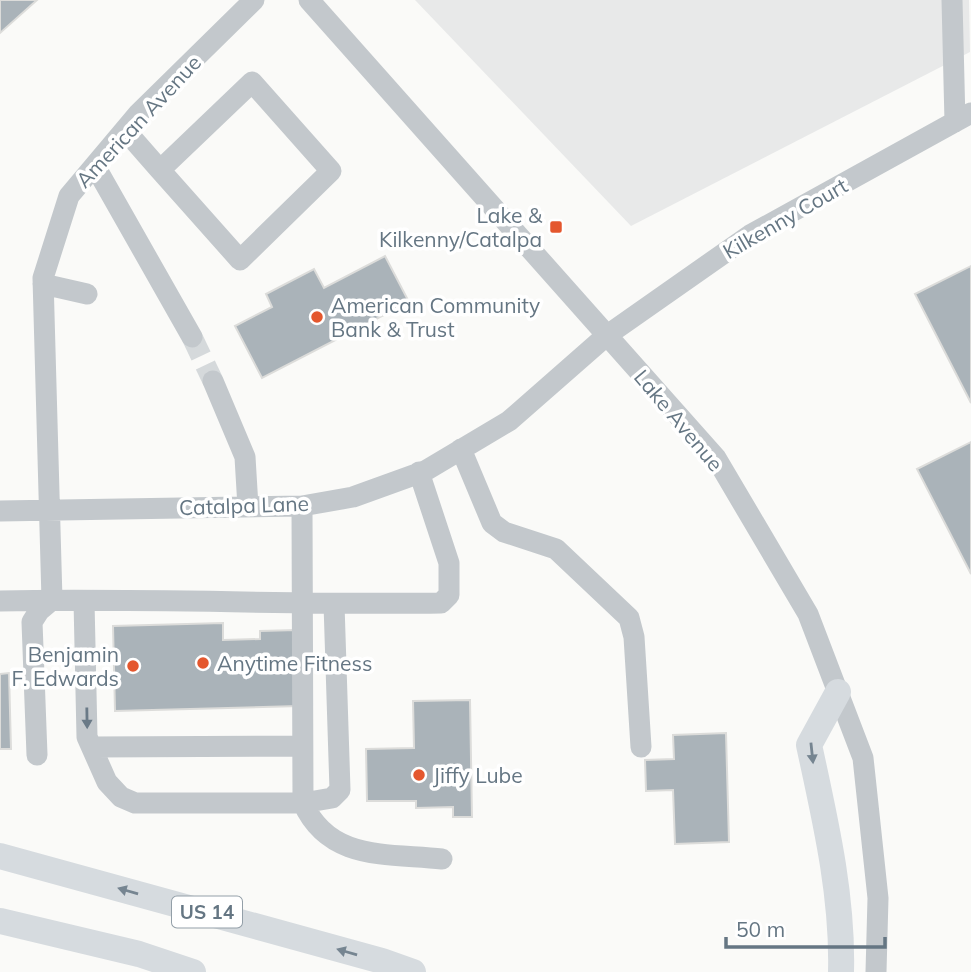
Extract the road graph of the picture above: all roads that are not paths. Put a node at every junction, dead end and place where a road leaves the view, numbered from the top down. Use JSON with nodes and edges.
{"nodes":[{"id":1,"x":254,"y":0,"type":"edge"},
{"id":2,"x":309,"y":0,"type":"edge"},
{"id":3,"x":952,"y":0,"type":"edge"},
{"id":4,"x":963,"y":118,"type":"edge"},
{"id":5,"x":125,"y":130,"type":"junction"},
{"id":6,"x":95,"y":166,"type":"junction"},
{"id":7,"x":160,"y":170,"type":"junction"},
{"id":8,"x":43,"y":284,"type":"junction"},
{"id":9,"x":87,"y":294,"type":"dead end"},
{"id":10,"x":606,"y":336,"type":"junction"},
{"id":11,"x":192,"y":337,"type":"tunnel mouth"},
{"id":12,"x":213,"y":381,"type":"tunnel mouth"},
{"id":13,"x":461,"y":449,"type":"junction"},
{"id":14,"x":419,"y":472,"type":"junction"},
{"id":15,"x":302,"y":506,"type":"junction"},
{"id":16,"x":248,"y":507,"type":"junction"},
{"id":17,"x":0,"y":510,"type":"edge"},
{"id":18,"x":48,"y":510,"type":"junction"},
{"id":19,"x":52,"y":600,"type":"junction"},
{"id":20,"x":0,"y":601,"type":"edge"},
{"id":21,"x":84,"y":601,"type":"junction"},
{"id":22,"x":302,"y":604,"type":"junction"},
{"id":23,"x":334,"y":604,"type":"junction"},
{"id":24,"x":838,"y":692,"type":"junction"},
{"id":25,"x":302,"y":746,"type":"junction"},
{"id":26,"x":93,"y":747,"type":"junction"},
{"id":27,"x":641,"y":747,"type":"dead end"},
{"id":28,"x":37,"y":755,"type":"dead end"},
{"id":29,"x":303,"y":803,"type":"junction"},
{"id":30,"x":0,"y":856,"type":"edge"},
{"id":31,"x":442,"y":859,"type":"dead end"},
{"id":32,"x":0,"y":921,"type":"edge"},
{"id":33,"x":193,"y":972,"type":"edge"},
{"id":34,"x":412,"y":972,"type":"edge"},
{"id":35,"x":841,"y":972,"type":"edge"},
{"id":36,"x":876,"y":972,"type":"edge"}],
"edges":[{"from":1,"to":5,"type":"street","name":"American Avenue"},
{"from":2,"to":10,"type":"street","name":"Lake Avenue"},
{"from":3,"to":4,"type":"street"},
{"from":4,"to":10,"type":"street","name":"Kilkenny Court"},
{"from":5,"to":6,"type":"street","name":"American Avenue"},
{"from":5,"to":7,"type":"street"},
{"from":6,"to":8,"type":"street","name":"American Avenue"},
{"from":6,"to":11,"type":"street"},
{"from":7,"to":7,"type":"street"},
{"from":8,"to":9,"type":"street"},
{"from":8,"to":18,"type":"street","name":"American Avenue"},
{"from":10,"to":13,"type":"street","name":"Catalpa Lane"},
{"from":10,"to":24,"type":"street","name":"Lake Avenue"},
{"from":12,"to":16,"type":"street"},
{"from":13,"to":14,"type":"street","name":"Catalpa Lane"},
{"from":13,"to":27,"type":"street"},
{"from":14,"to":15,"type":"street","name":"Catalpa Lane"},
{"from":14,"to":23,"type":"street"},
{"from":15,"to":16,"type":"street","name":"Catalpa Lane"},
{"from":15,"to":22,"type":"street"},
{"from":16,"to":18,"type":"street","name":"Catalpa Lane"},
{"from":17,"to":18,"type":"street","name":"Catalpa Lane"},
{"from":18,"to":19,"type":"street","name":"American Avenue"},
{"from":19,"to":20,"type":"street"},
{"from":19,"to":21,"type":"street"},
{"from":19,"to":28,"type":"street"},
{"from":21,"to":22,"type":"street"},
{"from":21,"to":26,"type":"street","one_way":true},
{"from":22,"to":23,"type":"street"},
{"from":22,"to":25,"type":"street"},
{"from":23,"to":29,"type":"street"},
{"from":24,"to":35,"type":"main road","one_way":true},
{"from":24,"to":36,"type":"street","name":"Lake Avenue"},
{"from":25,"to":26,"type":"street"},
{"from":25,"to":29,"type":"street"},
{"from":26,"to":29,"type":"street"},
{"from":29,"to":31,"type":"street"},
{"from":34,"to":30,"type":"main road","number":"US 14","one_way":true},
{"from":32,"to":33,"type":"main road"}]}
